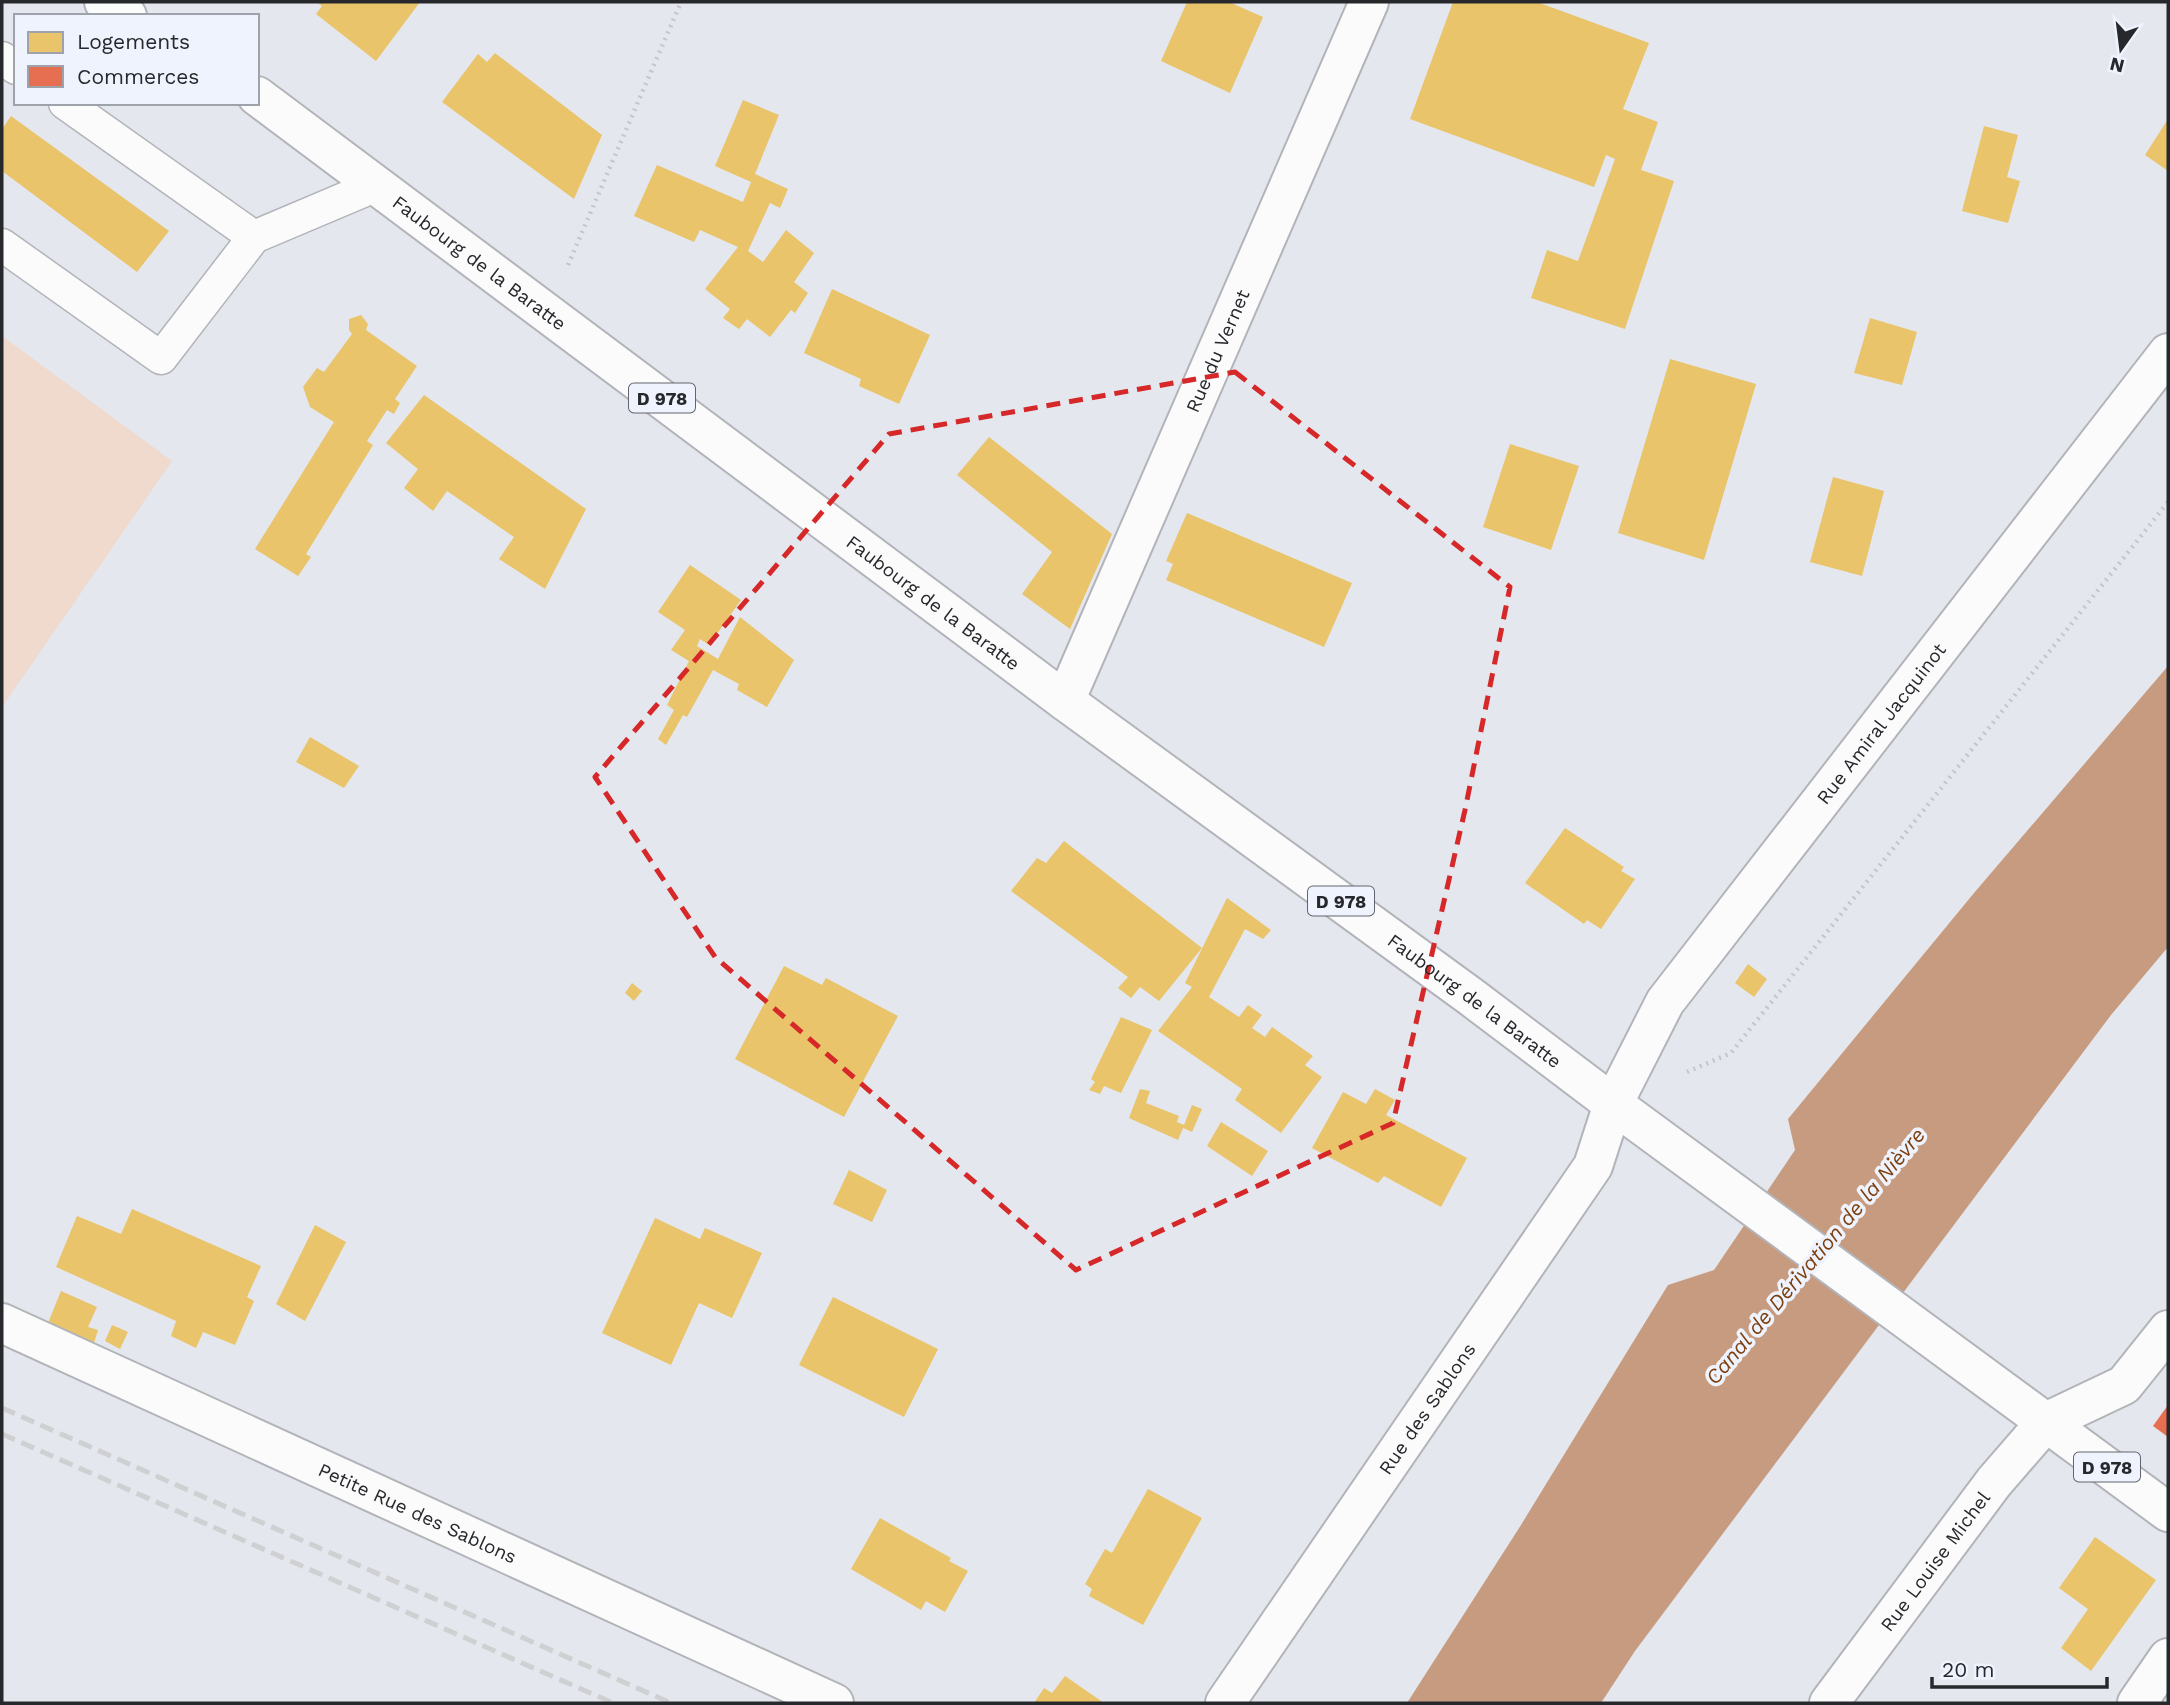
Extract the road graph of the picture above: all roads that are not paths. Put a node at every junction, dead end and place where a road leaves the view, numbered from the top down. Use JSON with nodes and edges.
{"nodes":[{"id":1,"x":104,"y":2,"type":"edge"},
{"id":2,"x":1369,"y":2,"type":"edge"},
{"id":3,"x":124,"y":14,"type":"edge"},
{"id":4,"x":259,"y":97,"type":"edge"},
{"id":5,"x":68,"y":105,"type":"edge"},
{"id":6,"x":377,"y":185,"type":"junction"},
{"id":7,"x":254,"y":237,"type":"junction"},
{"id":8,"x":2,"y":245,"type":"edge"},
{"id":9,"x":2168,"y":353,"type":"edge"},
{"id":10,"x":1065,"y":701,"type":"junction"},
{"id":11,"x":1613,"y":1104,"type":"junction"},
{"id":12,"x":2,"y":1323,"type":"edge"},
{"id":13,"x":2168,"y":1331,"type":"edge"},
{"id":14,"x":2046,"y":1422,"type":"junction"},
{"id":15,"x":2168,"y":1512,"type":"edge"},
{"id":16,"x":2168,"y":1658,"type":"edge"},
{"id":17,"x":834,"y":1703,"type":"edge"},
{"id":18,"x":1225,"y":1703,"type":"edge"},
{"id":19,"x":1829,"y":1703,"type":"edge"},
{"id":20,"x":2137,"y":1703,"type":"edge"}],
"edges":[{"from":1,"to":3,"type":"main road"},
{"from":2,"to":10,"type":"main road","name":"Rue du Vernet"},
{"from":4,"to":6,"type":"main road","name":"Faubourg de la Baratte","number":"D 978"},
{"from":5,"to":7,"type":"lane"},
{"from":6,"to":7,"type":"lane"},
{"from":6,"to":10,"type":"main road","name":"Faubourg de la Baratte","number":"D 978"},
{"from":7,"to":8,"type":"lane"},
{"from":9,"to":11,"type":"main road","name":"Rue Amiral Jacquinot"},
{"from":10,"to":11,"type":"main road","name":"Faubourg de la Baratte","number":"D 978"},
{"from":11,"to":14,"type":"main road","number":"D 978"},
{"from":11,"to":18,"type":"main road","name":"Rue des Sablons"},
{"from":12,"to":17,"type":"main road","name":"Petite Rue des Sablons"},
{"from":13,"to":14,"type":"main road"},
{"from":14,"to":15,"type":"main road","number":"D 978"},
{"from":14,"to":19,"type":"main road","name":"Rue Louise Michel"},
{"from":16,"to":20,"type":"main road"}]}
